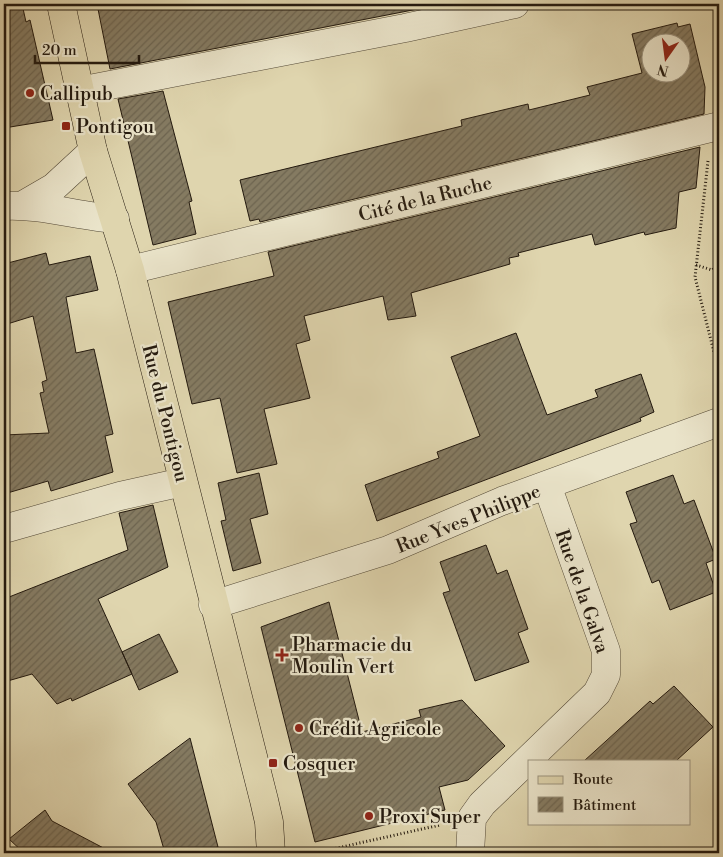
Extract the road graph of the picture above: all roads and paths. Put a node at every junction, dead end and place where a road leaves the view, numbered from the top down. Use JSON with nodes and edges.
{"nodes":[{"id":1,"x":61,"y":4,"type":"edge"},
{"id":2,"x":515,"y":4,"type":"edge"},
{"id":3,"x":79,"y":90,"type":"junction"},
{"id":4,"x":715,"y":127,"type":"edge"},
{"id":5,"x":94,"y":151,"type":"junction"},
{"id":6,"x":13,"y":206,"type":"edge"},
{"id":7,"x":115,"y":219,"type":"junction"},
{"id":8,"x":719,"y":264,"type":"edge"},
{"id":9,"x":696,"y":265,"type":"junction"},
{"id":10,"x":130,"y":270,"type":"junction"},
{"id":11,"x":719,"y":372,"type":"edge"},
{"id":12,"x":719,"y":422,"type":"edge"},
{"id":13,"x":183,"y":482,"type":"junction"},
{"id":14,"x":547,"y":485,"type":"junction"},
{"id":15,"x":4,"y":529,"type":"edge"},
{"id":16,"x":213,"y":605,"type":"junction"},
{"id":17,"x":472,"y":818,"type":"junction"},
{"id":18,"x":269,"y":822,"type":"junction"},
{"id":19,"x":271,"y":853,"type":"edge"},
{"id":20,"x":282,"y":853,"type":"edge"},
{"id":21,"x":315,"y":853,"type":"edge"},
{"id":22,"x":470,"y":853,"type":"edge"}],
"edges":[{"from":1,"to":3,"type":"main road","name":"Rue du Pontigou"},
{"from":2,"to":3,"type":"street"},
{"from":3,"to":5,"type":"main road","name":"Rue du Pontigou"},
{"from":4,"to":9,"type":"path"},
{"from":4,"to":10,"type":"street","name":"Cité de la Ruche"},
{"from":5,"to":6,"type":"street"},
{"from":5,"to":7,"type":"main road","name":"Rue du Pontigou"},
{"from":6,"to":7,"type":"street"},
{"from":7,"to":10,"type":"main road","name":"Rue du Pontigou"},
{"from":8,"to":9,"type":"path"},
{"from":9,"to":11,"type":"path"},
{"from":10,"to":13,"type":"main road","name":"Rue du Pontigou"},
{"from":12,"to":14,"type":"street","name":"Rue Yves Philippe"},
{"from":13,"to":15,"type":"street"},
{"from":13,"to":16,"type":"main road","name":"Rue du Pontigou"},
{"from":14,"to":16,"type":"street","name":"Rue Yves Philippe"},
{"from":14,"to":17,"type":"street","name":"Rue de la Galva"},
{"from":16,"to":18,"type":"main road","name":"Rue du Pontigou"},
{"from":17,"to":21,"type":"path"},
{"from":17,"to":22,"type":"street"},
{"from":18,"to":19,"type":"main road","name":"Rue du Pontigou"},
{"from":18,"to":20,"type":"main road","name":"Rue du Pontigou"}]}
